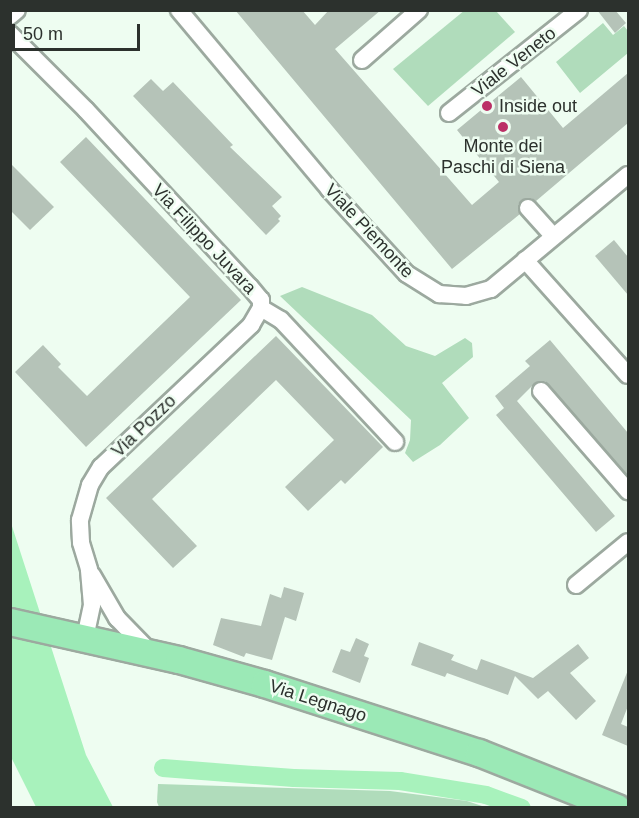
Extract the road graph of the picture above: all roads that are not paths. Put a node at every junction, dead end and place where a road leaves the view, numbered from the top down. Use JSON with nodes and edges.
{"nodes":[{"id":1,"x":17,"y":10,"type":"edge"},
{"id":2,"x":179,"y":10,"type":"edge"},
{"id":3,"x":419,"y":10,"type":"edge"},
{"id":4,"x":579,"y":10,"type":"edge"},
{"id":5,"x":10,"y":16,"type":"edge"},
{"id":6,"x":10,"y":34,"type":"edge"},
{"id":7,"x":362,"y":60,"type":"dead end"},
{"id":8,"x":449,"y":113,"type":"dead end"},
{"id":9,"x":628,"y":175,"type":"edge"},
{"id":10,"x":528,"y":208,"type":"dead end"},
{"id":11,"x":552,"y":236,"type":"junction"},
{"id":12,"x":525,"y":260,"type":"junction"},
{"id":13,"x":261,"y":308,"type":"junction"},
{"id":14,"x":628,"y":375,"type":"edge"},
{"id":15,"x":541,"y":391,"type":"dead end"},
{"id":16,"x":395,"y":442,"type":"dead end"},
{"id":17,"x":628,"y":491,"type":"edge"},
{"id":18,"x":628,"y":542,"type":"edge"},
{"id":19,"x":89,"y":569,"type":"junction"},
{"id":20,"x":576,"y":585,"type":"dead end"},
{"id":21,"x":10,"y":622,"type":"edge"},
{"id":22,"x":74,"y":636,"type":"junction"},
{"id":23,"x":151,"y":653,"type":"junction"},
{"id":24,"x":617,"y":807,"type":"edge"}],
"edges":[{"from":1,"to":5,"type":"street"},
{"from":2,"to":12,"type":"street","name":"Viale Piemonte"},
{"from":3,"to":7,"type":"street"},
{"from":4,"to":8,"type":"street","name":"Viale Veneto"},
{"from":6,"to":13,"type":"street","name":"Via Filippo Juvara"},
{"from":9,"to":11,"type":"street","name":"Viale Piemonte"},
{"from":10,"to":11,"type":"street"},
{"from":11,"to":12,"type":"street","name":"Viale Piemonte"},
{"from":12,"to":14,"type":"street"},
{"from":13,"to":16,"type":"street","name":"Via Filippo Juvara"},
{"from":13,"to":19,"type":"street","name":"Via Pozzo"},
{"from":15,"to":17,"type":"street"},
{"from":18,"to":20,"type":"street"},
{"from":19,"to":22,"type":"street","name":"Via Pozzo"},
{"from":19,"to":23,"type":"street","name":"Via Pozzo"},
{"from":21,"to":22,"type":"main road","name":"Via Legnago"},
{"from":22,"to":23,"type":"main road","name":"Via Legnago"},
{"from":23,"to":24,"type":"main road","name":"Via Legnago"}]}
